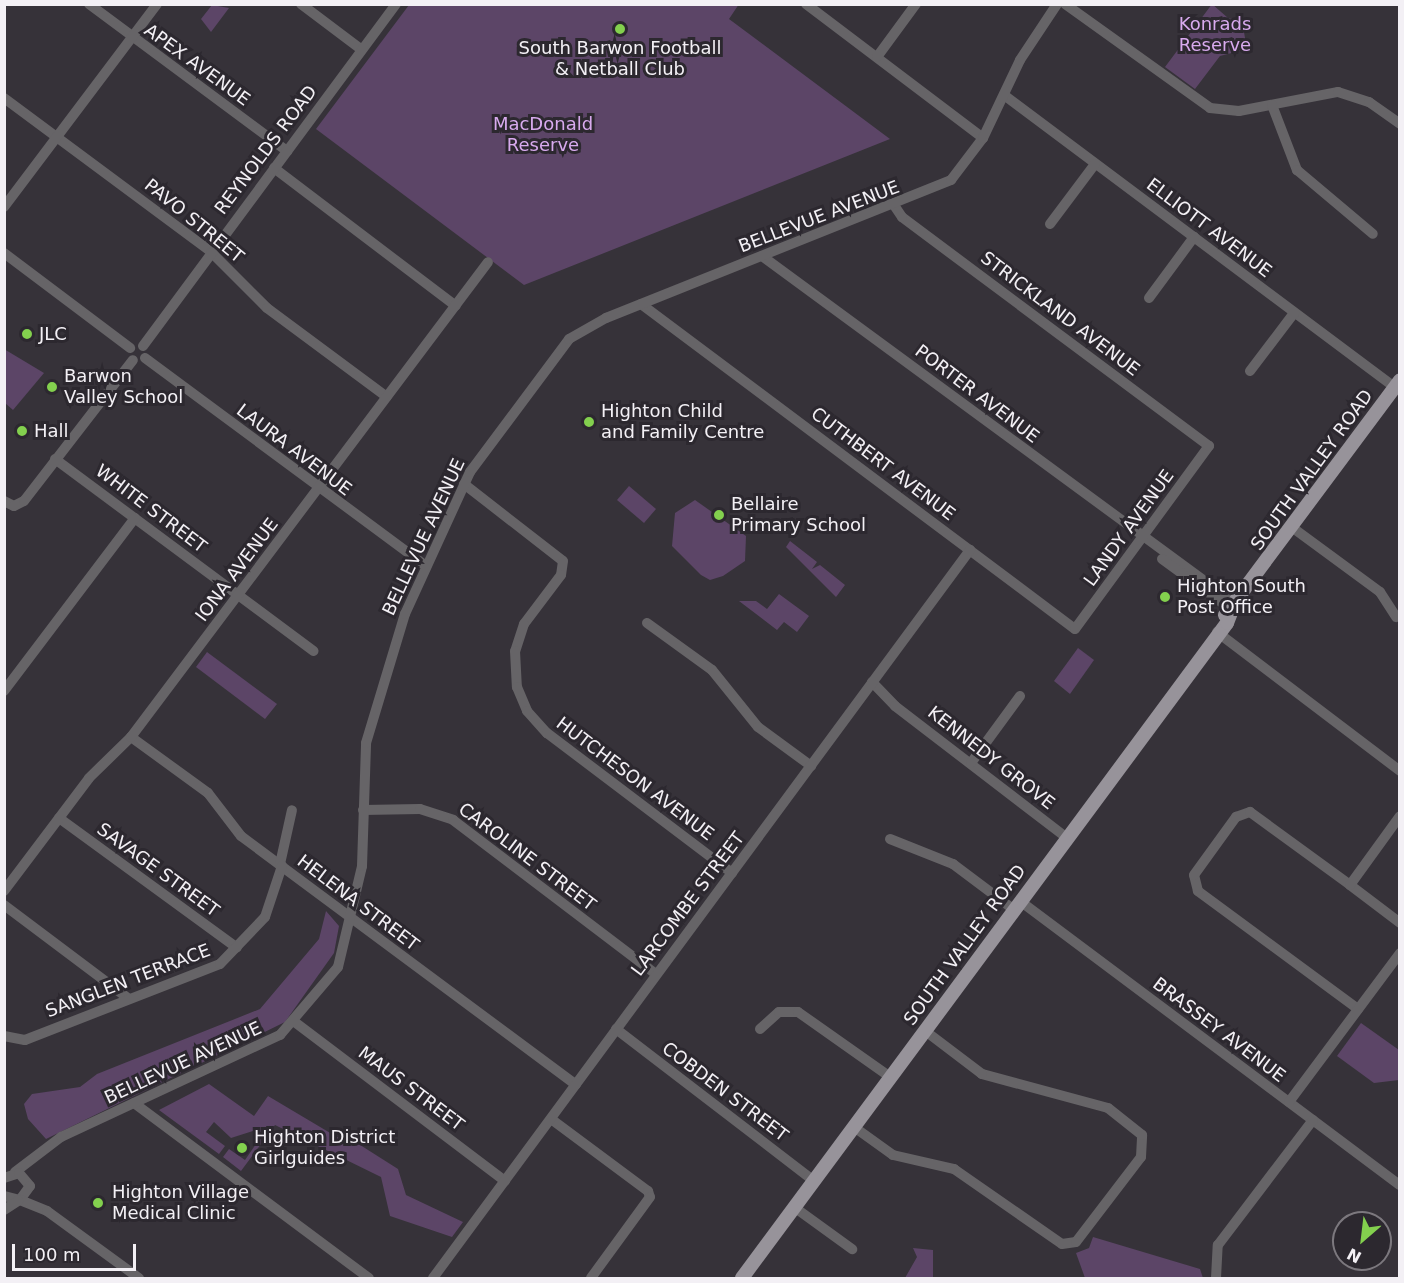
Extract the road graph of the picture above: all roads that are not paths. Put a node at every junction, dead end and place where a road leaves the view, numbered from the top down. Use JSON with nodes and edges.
{"nodes":[{"id":1,"x":89,"y":4,"type":"edge"},
{"id":2,"x":157,"y":4,"type":"edge"},
{"id":3,"x":301,"y":4,"type":"edge"},
{"id":4,"x":396,"y":4,"type":"edge"},
{"id":5,"x":806,"y":4,"type":"edge"},
{"id":6,"x":916,"y":4,"type":"edge"},
{"id":7,"x":1057,"y":4,"type":"edge"},
{"id":8,"x":1065,"y":4,"type":"edge"},
{"id":9,"x":132,"y":37,"type":"junction"},
{"id":10,"x":362,"y":50,"type":"junction"},
{"id":11,"x":877,"y":57,"type":"junction"},
{"id":12,"x":1004,"y":95,"type":"junction"},
{"id":13,"x":4,"y":98,"type":"edge"},
{"id":14,"x":1272,"y":105,"type":"junction"},
{"id":15,"x":1400,"y":124,"type":"edge"},
{"id":16,"x":57,"y":138,"type":"junction"},
{"id":17,"x":983,"y":138,"type":"junction"},
{"id":18,"x":286,"y":151,"type":"junction"},
{"id":19,"x":1095,"y":164,"type":"junction"},
{"id":20,"x":274,"y":168,"type":"junction"},
{"id":21,"x":894,"y":204,"type":"junction"},
{"id":22,"x":4,"y":207,"type":"edge"},
{"id":23,"x":1050,"y":224,"type":"dead end"},
{"id":24,"x":1372,"y":234,"type":"dead end"},
{"id":25,"x":1194,"y":237,"type":"junction"},
{"id":26,"x":785,"y":247,"type":"junction"},
{"id":27,"x":211,"y":252,"type":"junction"},
{"id":28,"x":4,"y":253,"type":"edge"},
{"id":29,"x":762,"y":256,"type":"junction"},
{"id":30,"x":488,"y":262,"type":"dead end"},
{"id":31,"x":792,"y":276,"type":"junction"},
{"id":32,"x":658,"y":297,"type":"junction"},
{"id":33,"x":1149,"y":297,"type":"dead end"},
{"id":34,"x":641,"y":304,"type":"junction"},
{"id":35,"x":456,"y":306,"type":"junction"},
{"id":36,"x":1294,"y":313,"type":"junction"},
{"id":37,"x":671,"y":324,"type":"junction"},
{"id":38,"x":143,"y":346,"type":"junction"},
{"id":39,"x":130,"y":348,"type":"junction"},
{"id":40,"x":145,"y":358,"type":"junction"},
{"id":41,"x":133,"y":360,"type":"junction"},
{"id":42,"x":1250,"y":371,"type":"dead end"},
{"id":43,"x":1397,"y":383,"type":"edge"},
{"id":44,"x":387,"y":398,"type":"junction"},
{"id":45,"x":1209,"y":446,"type":"joint"},
{"id":46,"x":55,"y":459,"type":"junction"},
{"id":47,"x":464,"y":484,"type":"junction"},
{"id":48,"x":318,"y":489,"type":"junction"},
{"id":49,"x":4,"y":501,"type":"edge"},
{"id":50,"x":135,"y":518,"type":"junction"},
{"id":51,"x":1293,"y":528,"type":"junction"},
{"id":52,"x":1142,"y":538,"type":"junction"},
{"id":53,"x":970,"y":550,"type":"junction"},
{"id":54,"x":426,"y":566,"type":"junction"},
{"id":55,"x":239,"y":595,"type":"junction"},
{"id":56,"x":1234,"y":607,"type":"junction"},
{"id":57,"x":1396,"y":617,"type":"dead end"},
{"id":58,"x":647,"y":623,"type":"dead end"},
{"id":59,"x":1075,"y":629,"type":"joint"},
{"id":60,"x":1215,"y":635,"type":"junction"},
{"id":61,"x":314,"y":651,"type":"dead end"},
{"id":62,"x":872,"y":682,"type":"junction"},
{"id":63,"x":4,"y":691,"type":"edge"},
{"id":64,"x":865,"y":692,"type":"junction"},
{"id":65,"x":1020,"y":696,"type":"dead end"},
{"id":66,"x":895,"y":706,"type":"junction"},
{"id":67,"x":131,"y":737,"type":"junction"},
{"id":68,"x":971,"y":763,"type":"junction"},
{"id":69,"x":811,"y":766,"type":"junction"},
{"id":70,"x":1400,"y":771,"type":"edge"},
{"id":71,"x":292,"y":810,"type":"dead end"},
{"id":72,"x":363,"y":810,"type":"junction"},
{"id":73,"x":1400,"y":816,"type":"edge"},
{"id":74,"x":59,"y":818,"type":"junction"},
{"id":75,"x":1066,"y":837,"type":"junction"},
{"id":76,"x":890,"y":839,"type":"dead end"},
{"id":77,"x":281,"y":865,"type":"junction"},
{"id":78,"x":732,"y":873,"type":"junction"},
{"id":79,"x":1350,"y":885,"type":"junction"},
{"id":80,"x":4,"y":891,"type":"edge"},
{"id":81,"x":4,"y":905,"type":"edge"},
{"id":82,"x":1016,"y":905,"type":"junction"},
{"id":83,"x":352,"y":920,"type":"junction"},
{"id":84,"x":1400,"y":923,"type":"edge"},
{"id":85,"x":237,"y":948,"type":"junction"},
{"id":86,"x":1400,"y":953,"type":"edge"},
{"id":87,"x":656,"y":974,"type":"junction"},
{"id":88,"x":129,"y":999,"type":"junction"},
{"id":89,"x":1358,"y":1009,"type":"junction"},
{"id":90,"x":296,"y":1023,"type":"junction"},
{"id":91,"x":616,"y":1029,"type":"junction"},
{"id":92,"x":760,"y":1029,"type":"dead end"},
{"id":93,"x":924,"y":1030,"type":"junction"},
{"id":94,"x":4,"y":1036,"type":"edge"},
{"id":95,"x":890,"y":1077,"type":"junction"},
{"id":96,"x":576,"y":1085,"type":"junction"},
{"id":97,"x":1289,"y":1102,"type":"junction"},
{"id":98,"x":134,"y":1103,"type":"junction"},
{"id":99,"x":551,"y":1119,"type":"junction"},
{"id":100,"x":1313,"y":1120,"type":"junction"},
{"id":101,"x":854,"y":1127,"type":"junction"},
{"id":102,"x":45,"y":1150,"type":"junction"},
{"id":103,"x":9,"y":1173,"type":"edge"},
{"id":104,"x":814,"y":1180,"type":"junction"},
{"id":105,"x":505,"y":1181,"type":"junction"},
{"id":106,"x":30,"y":1185,"type":"junction"},
{"id":107,"x":1400,"y":1185,"type":"edge"},
{"id":108,"x":4,"y":1196,"type":"edge"},
{"id":109,"x":19,"y":1201,"type":"junction"},
{"id":110,"x":794,"y":1208,"type":"junction"},
{"id":111,"x":4,"y":1210,"type":"edge"},
{"id":112,"x":60,"y":1220,"type":"junction"},
{"id":113,"x":852,"y":1249,"type":"dead end"},
{"id":114,"x":139,"y":1278,"type":"edge"},
{"id":115,"x":369,"y":1278,"type":"edge"},
{"id":116,"x":433,"y":1278,"type":"edge"},
{"id":117,"x":591,"y":1278,"type":"edge"},
{"id":118,"x":742,"y":1278,"type":"edge"},
{"id":119,"x":1216,"y":1278,"type":"edge"}],
"edges":[{"from":1,"to":9,"type":"street","name":"APEX AVENUE"},
{"from":2,"to":9,"type":"street"},
{"from":3,"to":10,"type":"street"},
{"from":4,"to":10,"type":"street","name":"REYNOLDS ROAD"},
{"from":5,"to":11,"type":"street"},
{"from":6,"to":11,"type":"street"},
{"from":7,"to":12,"type":"street","name":"BELLEVUE AVENUE"},
{"from":8,"to":14,"type":"street"},
{"from":9,"to":16,"type":"street"},
{"from":9,"to":18,"type":"street","name":"APEX AVENUE"},
{"from":10,"to":18,"type":"street","name":"REYNOLDS ROAD"},
{"from":11,"to":17,"type":"street"},
{"from":12,"to":17,"type":"street","name":"BELLEVUE AVENUE"},
{"from":12,"to":19,"type":"street","name":"ELLIOTT AVENUE"},
{"from":13,"to":16,"type":"street","name":"PAVO STREET"},
{"from":14,"to":15,"type":"street"},
{"from":14,"to":24,"type":"street"},
{"from":16,"to":22,"type":"street"},
{"from":16,"to":27,"type":"street","name":"PAVO STREET"},
{"from":17,"to":21,"type":"street","name":"BELLEVUE AVENUE"},
{"from":18,"to":20,"type":"street","name":"REYNOLDS ROAD"},
{"from":19,"to":23,"type":"street"},
{"from":19,"to":25,"type":"street","name":"ELLIOTT AVENUE"},
{"from":20,"to":27,"type":"street","name":"REYNOLDS ROAD"},
{"from":20,"to":35,"type":"street"},
{"from":21,"to":26,"type":"street","name":"BELLEVUE AVENUE"},
{"from":21,"to":45,"type":"street","name":"STRICKLAND AVENUE"},
{"from":25,"to":33,"type":"street"},
{"from":25,"to":36,"type":"street","name":"ELLIOTT AVENUE"},
{"from":26,"to":29,"type":"street","name":"BELLEVUE AVENUE"},
{"from":26,"to":31,"type":"street"},
{"from":27,"to":38,"type":"street","name":"REYNOLDS ROAD"},
{"from":27,"to":44,"type":"street","name":"PAVO STREET"},
{"from":28,"to":39,"type":"street"},
{"from":29,"to":31,"type":"street","name":"PORTER AVENUE"},
{"from":29,"to":32,"type":"street","name":"BELLEVUE AVENUE"},
{"from":30,"to":35,"type":"street","name":"IONA AVENUE"},
{"from":31,"to":52,"type":"street","name":"PORTER AVENUE"},
{"from":32,"to":34,"type":"street","name":"BELLEVUE AVENUE"},
{"from":32,"to":37,"type":"street","name":"CUTHBERT AVENUE"},
{"from":34,"to":37,"type":"street","name":"CUTHBERT AVENUE"},
{"from":34,"to":47,"type":"street","name":"BELLEVUE AVENUE"},
{"from":35,"to":44,"type":"street","name":"IONA AVENUE"},
{"from":36,"to":42,"type":"street"},
{"from":36,"to":43,"type":"street","name":"ELLIOTT AVENUE"},
{"from":37,"to":53,"type":"street","name":"CUTHBERT AVENUE"},
{"from":38,"to":39,"type":"street"},
{"from":38,"to":40,"type":"street"},
{"from":39,"to":41,"type":"street"},
{"from":40,"to":41,"type":"street"},
{"from":40,"to":48,"type":"street","name":"LAURA AVENUE"},
{"from":41,"to":46,"type":"street"},
{"from":43,"to":51,"type":"main road","name":"SOUTH VALLEY ROAD"},
{"from":44,"to":48,"type":"street","name":"IONA AVENUE"},
{"from":45,"to":52,"type":"street","name":"LANDY AVENUE"},
{"from":46,"to":49,"type":"street"},
{"from":46,"to":50,"type":"street","name":"WHITE STREET"},
{"from":47,"to":54,"type":"street","name":"BELLEVUE AVENUE"},
{"from":47,"to":78,"type":"street","name":"HUTCHESON AVENUE"},
{"from":48,"to":54,"type":"street","name":"LAURA AVENUE"},
{"from":48,"to":55,"type":"street","name":"IONA AVENUE"},
{"from":50,"to":55,"type":"street","name":"WHITE STREET"},
{"from":50,"to":63,"type":"street"},
{"from":51,"to":56,"type":"main road","name":"SOUTH VALLEY ROAD"},
{"from":51,"to":57,"type":"street"},
{"from":52,"to":56,"type":"street","name":"PORTER AVENUE"},
{"from":52,"to":59,"type":"street","name":"LANDY AVENUE"},
{"from":53,"to":59,"type":"street","name":"CUTHBERT AVENUE"},
{"from":53,"to":62,"type":"street","name":"LARCOMBE STREET"},
{"from":54,"to":72,"type":"street","name":"BELLEVUE AVENUE"},
{"from":55,"to":61,"type":"street","name":"WHITE STREET"},
{"from":55,"to":67,"type":"street","name":"IONA AVENUE"},
{"from":56,"to":60,"type":"main road","name":"SOUTH VALLEY ROAD"},
{"from":58,"to":69,"type":"street"},
{"from":60,"to":70,"type":"street"},
{"from":60,"to":75,"type":"main road","name":"SOUTH VALLEY ROAD"},
{"from":62,"to":64,"type":"street","name":"LARCOMBE STREET"},
{"from":62,"to":66,"type":"street","name":"KENNEDY GROVE"},
{"from":64,"to":66,"type":"street","name":"KENNEDY GROVE"},
{"from":64,"to":69,"type":"street","name":"LARCOMBE STREET"},
{"from":65,"to":68,"type":"street"},
{"from":66,"to":68,"type":"street","name":"KENNEDY GROVE"},
{"from":67,"to":74,"type":"street","name":"IONA AVENUE"},
{"from":67,"to":77,"type":"street","name":"HELENA STREET"},
{"from":68,"to":75,"type":"street","name":"KENNEDY GROVE"},
{"from":69,"to":78,"type":"street","name":"LARCOMBE STREET"},
{"from":71,"to":77,"type":"street","name":"SANGLEN TERRACE"},
{"from":72,"to":83,"type":"street","name":"BELLEVUE AVENUE"},
{"from":72,"to":87,"type":"street","name":"CAROLINE STREET"},
{"from":73,"to":79,"type":"street"},
{"from":74,"to":80,"type":"street","name":"IONA AVENUE"},
{"from":74,"to":85,"type":"street","name":"SAVAGE STREET"},
{"from":75,"to":82,"type":"main road","name":"SOUTH VALLEY ROAD"},
{"from":76,"to":82,"type":"street","name":"BRASSEY AVENUE"},
{"from":77,"to":83,"type":"street","name":"HELENA STREET"},
{"from":77,"to":85,"type":"street","name":"SANGLEN TERRACE"},
{"from":78,"to":87,"type":"street","name":"LARCOMBE STREET"},
{"from":79,"to":84,"type":"street"},
{"from":79,"to":89,"type":"street"},
{"from":81,"to":88,"type":"street"},
{"from":82,"to":93,"type":"main road","name":"SOUTH VALLEY ROAD"},
{"from":82,"to":97,"type":"street","name":"BRASSEY AVENUE"},
{"from":83,"to":90,"type":"street","name":"BELLEVUE AVENUE"},
{"from":83,"to":96,"type":"street","name":"HELENA STREET"},
{"from":85,"to":88,"type":"street","name":"SANGLEN TERRACE"},
{"from":86,"to":89,"type":"street"},
{"from":87,"to":91,"type":"street","name":"LARCOMBE STREET"},
{"from":88,"to":94,"type":"street","name":"SANGLEN TERRACE"},
{"from":89,"to":97,"type":"street"},
{"from":90,"to":98,"type":"street","name":"BELLEVUE AVENUE"},
{"from":90,"to":105,"type":"street","name":"MAUS STREET"},
{"from":91,"to":96,"type":"street","name":"LARCOMBE STREET"},
{"from":91,"to":104,"type":"street","name":"COBDEN STREET"},
{"from":92,"to":95,"type":"street"},
{"from":93,"to":95,"type":"main road","name":"SOUTH VALLEY ROAD"},
{"from":93,"to":101,"type":"street"},
{"from":95,"to":101,"type":"main road","name":"SOUTH VALLEY ROAD"},
{"from":96,"to":99,"type":"street","name":"LARCOMBE STREET"},
{"from":97,"to":100,"type":"street","name":"BRASSEY AVENUE"},
{"from":98,"to":102,"type":"street","name":"BELLEVUE AVENUE"},
{"from":98,"to":115,"type":"street"},
{"from":99,"to":105,"type":"street","name":"LARCOMBE STREET"},
{"from":99,"to":117,"type":"street"},
{"from":100,"to":107,"type":"street","name":"BRASSEY AVENUE"},
{"from":100,"to":119,"type":"street"},
{"from":101,"to":104,"type":"main road","name":"SOUTH VALLEY ROAD"},
{"from":102,"to":103,"type":"street","name":"BELLEVUE AVENUE"},
{"from":102,"to":106,"type":"street"},
{"from":103,"to":106,"type":"street"},
{"from":104,"to":110,"type":"main road","name":"SOUTH VALLEY ROAD"},
{"from":105,"to":116,"type":"street","name":"LARCOMBE STREET"},
{"from":106,"to":109,"type":"street"},
{"from":106,"to":112,"type":"street"},
{"from":108,"to":109,"type":"street"},
{"from":109,"to":111,"type":"street"},
{"from":109,"to":112,"type":"street"},
{"from":110,"to":113,"type":"street"},
{"from":110,"to":118,"type":"main road","name":"SOUTH VALLEY ROAD"},
{"from":112,"to":114,"type":"street"}]}
